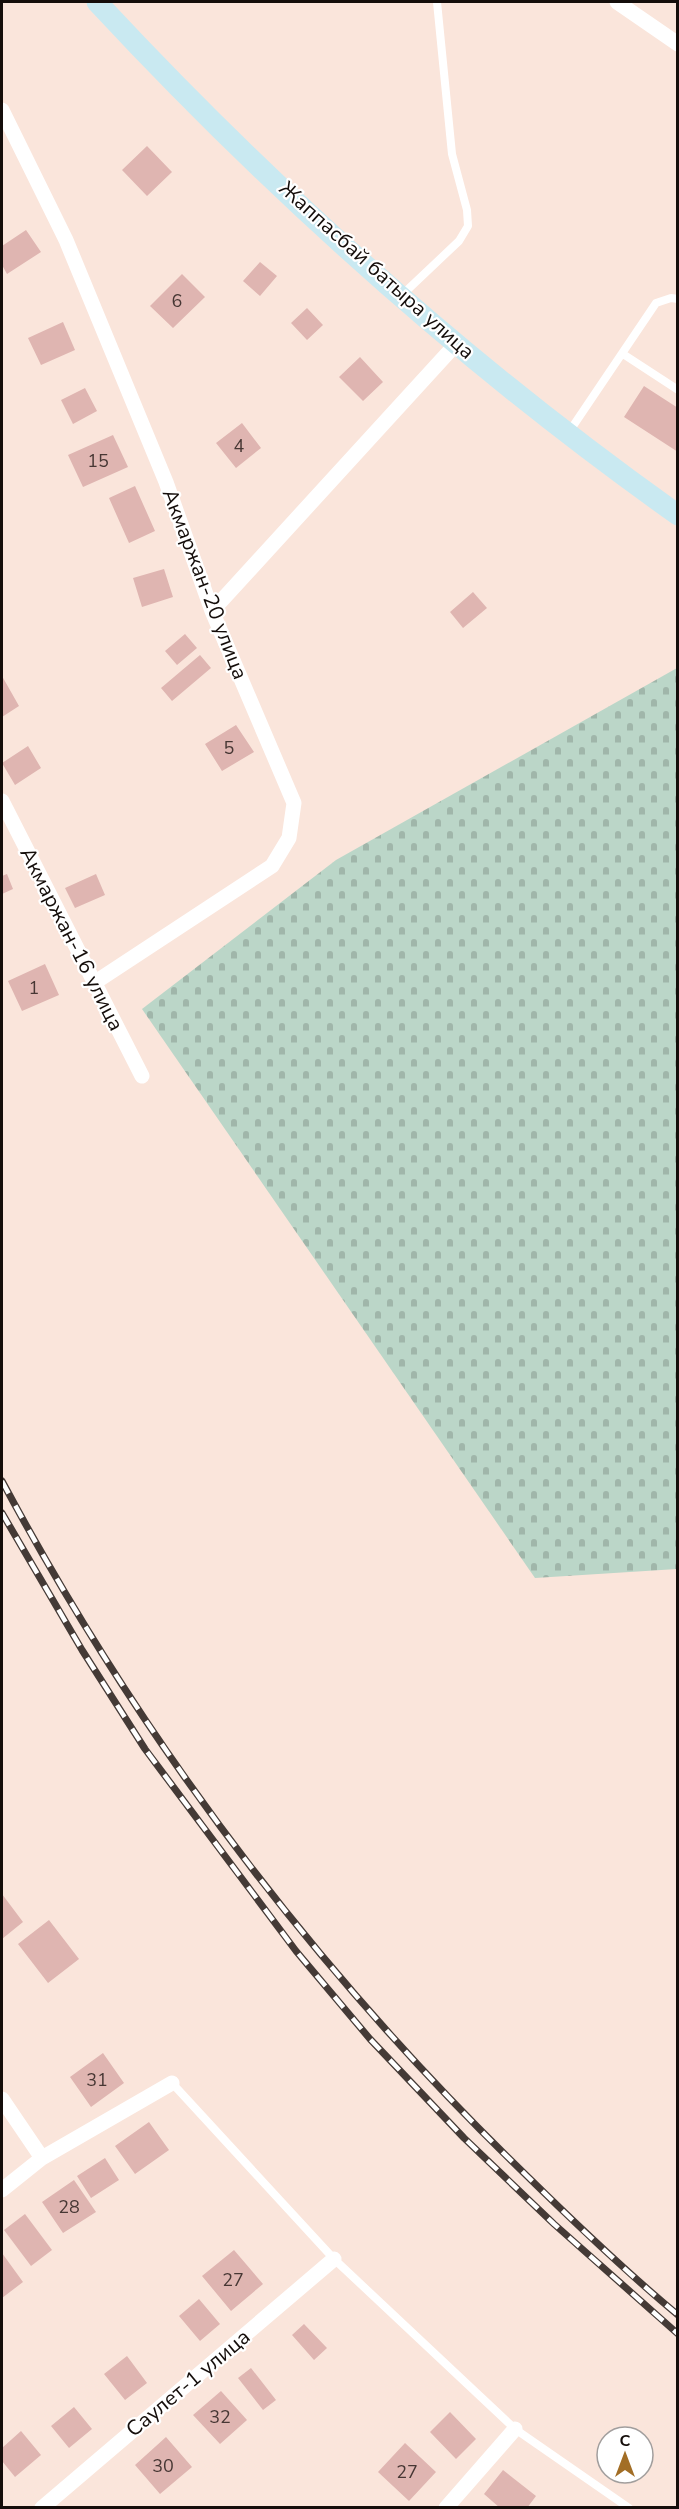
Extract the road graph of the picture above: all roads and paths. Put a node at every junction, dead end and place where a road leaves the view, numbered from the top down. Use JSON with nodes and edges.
{"nodes":[{"id":1,"x":97,"y":2,"type":"edge"},
{"id":2,"x":437,"y":2,"type":"edge"},
{"id":3,"x":617,"y":2,"type":"edge"},
{"id":4,"x":678,"y":44,"type":"edge"},
{"id":5,"x":2,"y":110,"type":"edge"},
{"id":6,"x":400,"y":297,"type":"junction"},
{"id":7,"x":678,"y":299,"type":"edge"},
{"id":8,"x":457,"y":343,"type":"junction"},
{"id":9,"x":623,"y":354,"type":"junction"},
{"id":10,"x":678,"y":390,"type":"edge"},
{"id":11,"x":568,"y":433,"type":"junction"},
{"id":12,"x":678,"y":515,"type":"edge"},
{"id":13,"x":212,"y":610,"type":"junction"},
{"id":14,"x":2,"y":801,"type":"edge"},
{"id":15,"x":94,"y":983,"type":"junction"},
{"id":16,"x":142,"y":1076,"type":"dead end"},
{"id":17,"x":172,"y":2083,"type":"joint"},
{"id":18,"x":2,"y":2099,"type":"edge"},
{"id":19,"x":42,"y":2158,"type":"junction"},
{"id":20,"x":2,"y":2190,"type":"edge"},
{"id":21,"x":334,"y":2259,"type":"junction"},
{"id":22,"x":515,"y":2428,"type":"junction"},
{"id":23,"x":42,"y":2508,"type":"edge"},
{"id":24,"x":446,"y":2508,"type":"edge"},
{"id":25,"x":629,"y":2508,"type":"edge"}],
"edges":[{"from":1,"to":6,"type":"main road","name":"Жаппасбай батыра улица"},
{"from":2,"to":6,"type":"lane"},
{"from":3,"to":4,"type":"street"},
{"from":5,"to":13,"type":"street","name":"Акмаржан-20 улица"},
{"from":6,"to":8,"type":"main road","name":"Жаппасбай батыра улица"},
{"from":7,"to":9,"type":"lane"},
{"from":8,"to":11,"type":"main road","name":"Жаппасбай батыра улица"},
{"from":8,"to":13,"type":"street"},
{"from":9,"to":10,"type":"lane"},
{"from":9,"to":11,"type":"lane"},
{"from":11,"to":12,"type":"main road","name":"Жаппасбай батыра улица"},
{"from":13,"to":15,"type":"street","name":"Акмаржан-20 улица"},
{"from":14,"to":15,"type":"street","name":"Акмаржан-16 улица"},
{"from":15,"to":16,"type":"street","name":"Акмаржан-16 улица"},
{"from":17,"to":19,"type":"street"},
{"from":17,"to":21,"type":"lane"},
{"from":18,"to":19,"type":"street"},
{"from":19,"to":20,"type":"street"},
{"from":21,"to":22,"type":"lane"},
{"from":21,"to":23,"type":"street","name":"Саулет-1 улица"},
{"from":22,"to":24,"type":"street"},
{"from":22,"to":25,"type":"lane"}]}
